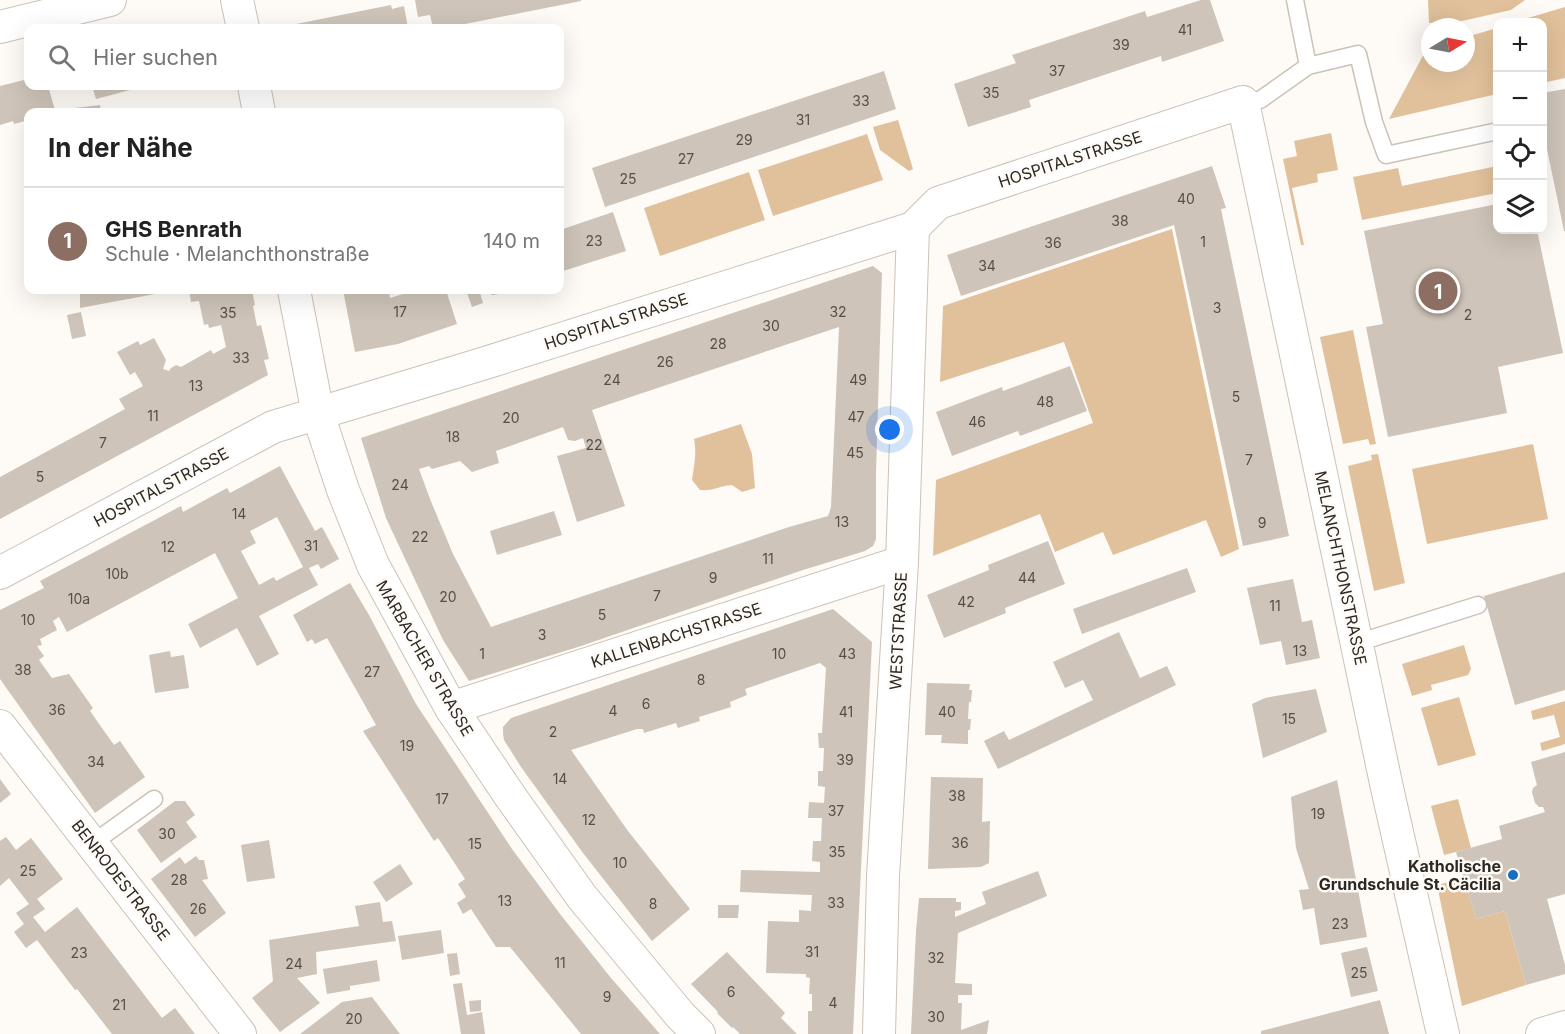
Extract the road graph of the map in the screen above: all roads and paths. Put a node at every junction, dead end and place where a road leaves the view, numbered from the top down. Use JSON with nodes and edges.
{"nodes":[{"id":1,"x":110,"y":0,"type":"edge"},
{"id":2,"x":237,"y":0,"type":"edge"},
{"id":3,"x":1295,"y":0,"type":"edge"},
{"id":4,"x":242,"y":24,"type":"edge"},
{"id":5,"x":0,"y":27,"type":"edge"},
{"id":6,"x":1308,"y":66,"type":"junction"},
{"id":7,"x":255,"y":90,"type":"edge"},
{"id":8,"x":1243,"y":102,"type":"junction"},
{"id":9,"x":258,"y":108,"type":"edge"},
{"id":10,"x":1493,"y":132,"type":"edge"},
{"id":11,"x":913,"y":228,"type":"junction"},
{"id":12,"x":295,"y":294,"type":"edge"},
{"id":13,"x":318,"y":414,"type":"junction"},
{"id":14,"x":902,"y":562,"type":"junction"},
{"id":15,"x":0,"y":573,"type":"edge"},
{"id":16,"x":1478,"y":605,"type":"dead end"},
{"id":17,"x":1357,"y":643,"type":"junction"},
{"id":18,"x":451,"y":708,"type":"junction"},
{"id":19,"x":0,"y":726,"type":"edge"},
{"id":20,"x":154,"y":799,"type":"dead end"},
{"id":21,"x":93,"y":843,"type":"junction"},
{"id":22,"x":1565,"y":1028,"type":"edge"},
{"id":23,"x":240,"y":1034,"type":"edge"},
{"id":24,"x":699,"y":1034,"type":"edge"},
{"id":25,"x":879,"y":1034,"type":"edge"},
{"id":26,"x":1443,"y":1034,"type":"edge"},
{"id":27,"x":1542,"y":1034,"type":"edge"}],
"edges":[{"from":1,"to":5,"type":"street"},
{"from":2,"to":4,"type":"street"},
{"from":3,"to":6,"type":"lane"},
{"from":6,"to":8,"type":"lane"},
{"from":6,"to":10,"type":"lane"},
{"from":7,"to":9,"type":"street"},
{"from":8,"to":11,"type":"street","name":"HOSPITALSTRASSE"},
{"from":8,"to":17,"type":"street","name":"MELANCHTHONSTRASSE"},
{"from":11,"to":13,"type":"street","name":"HOSPITALSTRASSE"},
{"from":11,"to":14,"type":"street","name":"WESTSTRASSE"},
{"from":12,"to":13,"type":"street","name":"MARBACHER STRASSE"},
{"from":13,"to":15,"type":"street","name":"HOSPITALSTRASSE"},
{"from":13,"to":18,"type":"street","name":"MARBACHER STRASSE"},
{"from":14,"to":18,"type":"street","name":"KALLENBACHSTRASSE"},
{"from":14,"to":25,"type":"street","name":"WESTSTRASSE"},
{"from":16,"to":17,"type":"lane"},
{"from":17,"to":26,"type":"street","name":"MELANCHTHONSTRASSE"},
{"from":18,"to":24,"type":"street","name":"MARBACHER STRASSE"},
{"from":19,"to":21,"type":"street","name":"BENRODESTRASSE"},
{"from":20,"to":21,"type":"lane"},
{"from":21,"to":23,"type":"street","name":"BENRODESTRASSE"},
{"from":22,"to":27,"type":"street"}]}
